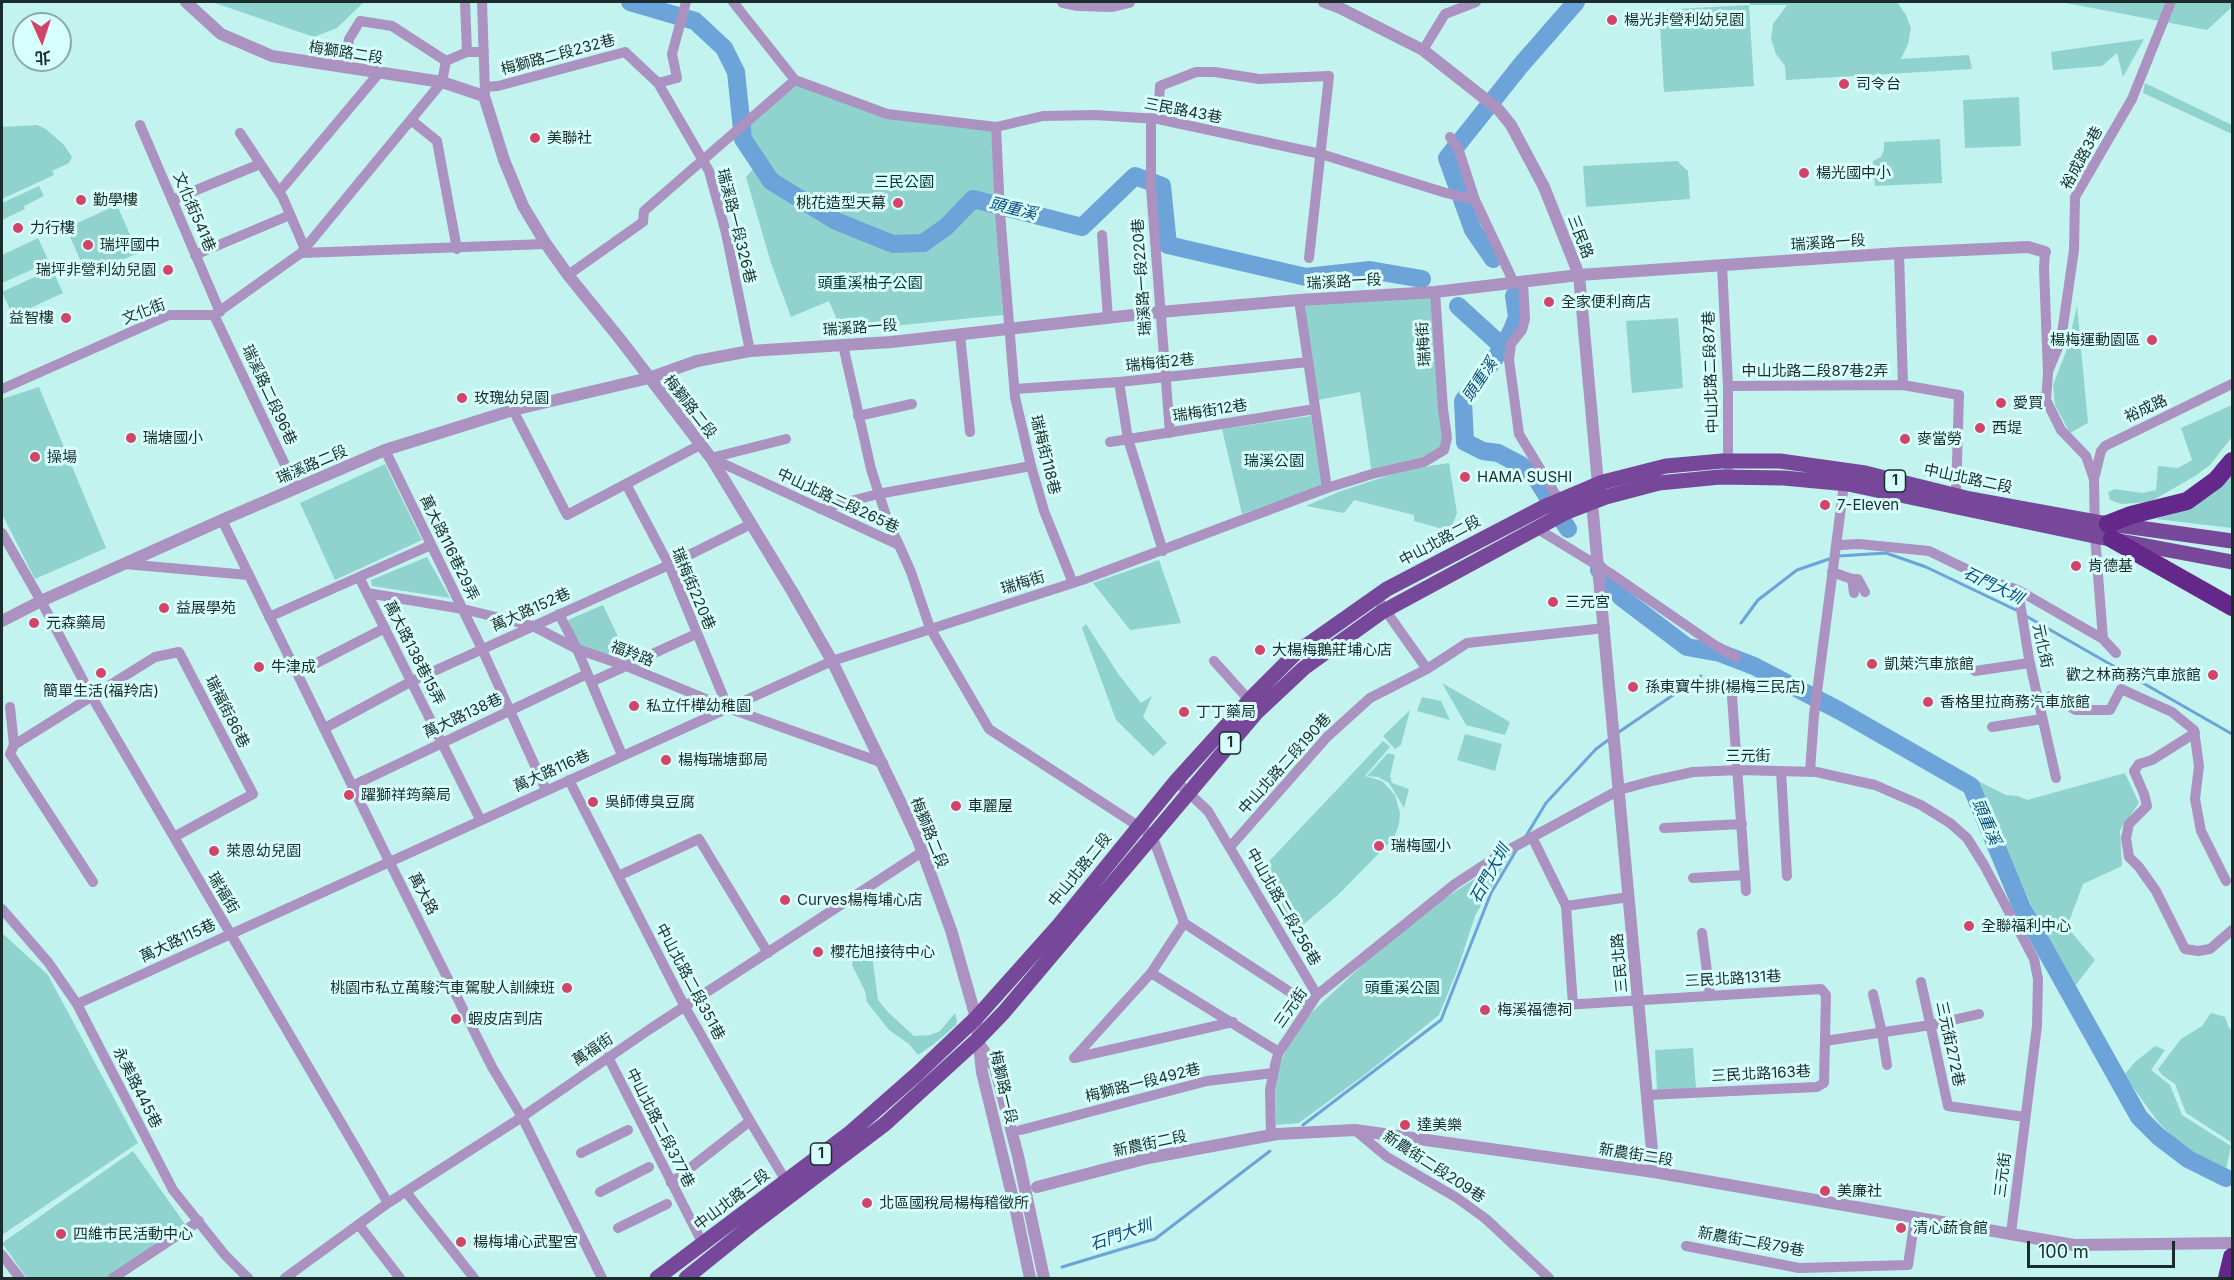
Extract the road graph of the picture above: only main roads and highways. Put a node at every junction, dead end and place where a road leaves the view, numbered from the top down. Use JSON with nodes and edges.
{"nodes":[{"id":1,"x":2232,"y":460,"type":"edge"},
{"id":2,"x":1563,"y":506,"type":"junction"},
{"id":3,"x":1543,"y":519,"type":"junction"},
{"id":4,"x":2103,"y":530,"type":"junction"},
{"id":5,"x":2232,"y":541,"type":"edge"},
{"id":6,"x":2232,"y":562,"type":"edge"},
{"id":7,"x":1381,"y":603,"type":"junction"},
{"id":8,"x":2232,"y":607,"type":"edge"},
{"id":9,"x":1145,"y":831,"type":"junction"},
{"id":10,"x":792,"y":1186,"type":"junction"},
{"id":11,"x":2232,"y":1257,"type":"edge"},
{"id":12,"x":657,"y":1278,"type":"edge"},
{"id":13,"x":686,"y":1278,"type":"edge"},
{"id":14,"x":2227,"y":1278,"type":"edge"}],
"edges":[{"from":1,"to":4,"type":"highway"},
{"from":2,"to":3,"type":"main road","number":"1"},
{"from":2,"to":4,"type":"main road","name":"中山北路二段","number":"1"},
{"from":2,"to":4,"type":"main road","name":"中山北路二段","number":"1"},
{"from":3,"to":7,"type":"main road","name":"中山北路二段","number":"1"},
{"from":3,"to":7,"type":"main road","name":"中山北路二段","number":"1"},
{"from":4,"to":5,"type":"main road","name":"中山北路二段","number":"1"},
{"from":4,"to":6,"type":"main road","name":"中山北路二段","number":"1"},
{"from":4,"to":8,"type":"highway"},
{"from":7,"to":9,"type":"main road","name":"中山北路二段","number":"1"},
{"from":7,"to":9,"type":"main road","name":"中山北路二段","number":"1"},
{"from":9,"to":10,"type":"main road","name":"中山北路二段","number":"1"},
{"from":9,"to":10,"type":"main road","name":"中山北路二段","number":"1"},
{"from":10,"to":12,"type":"main road","name":"中山北路二段","number":"1"},
{"from":10,"to":13,"type":"main road","name":"中山北路二段","number":"1"},
{"from":11,"to":14,"type":"highway"}]}
